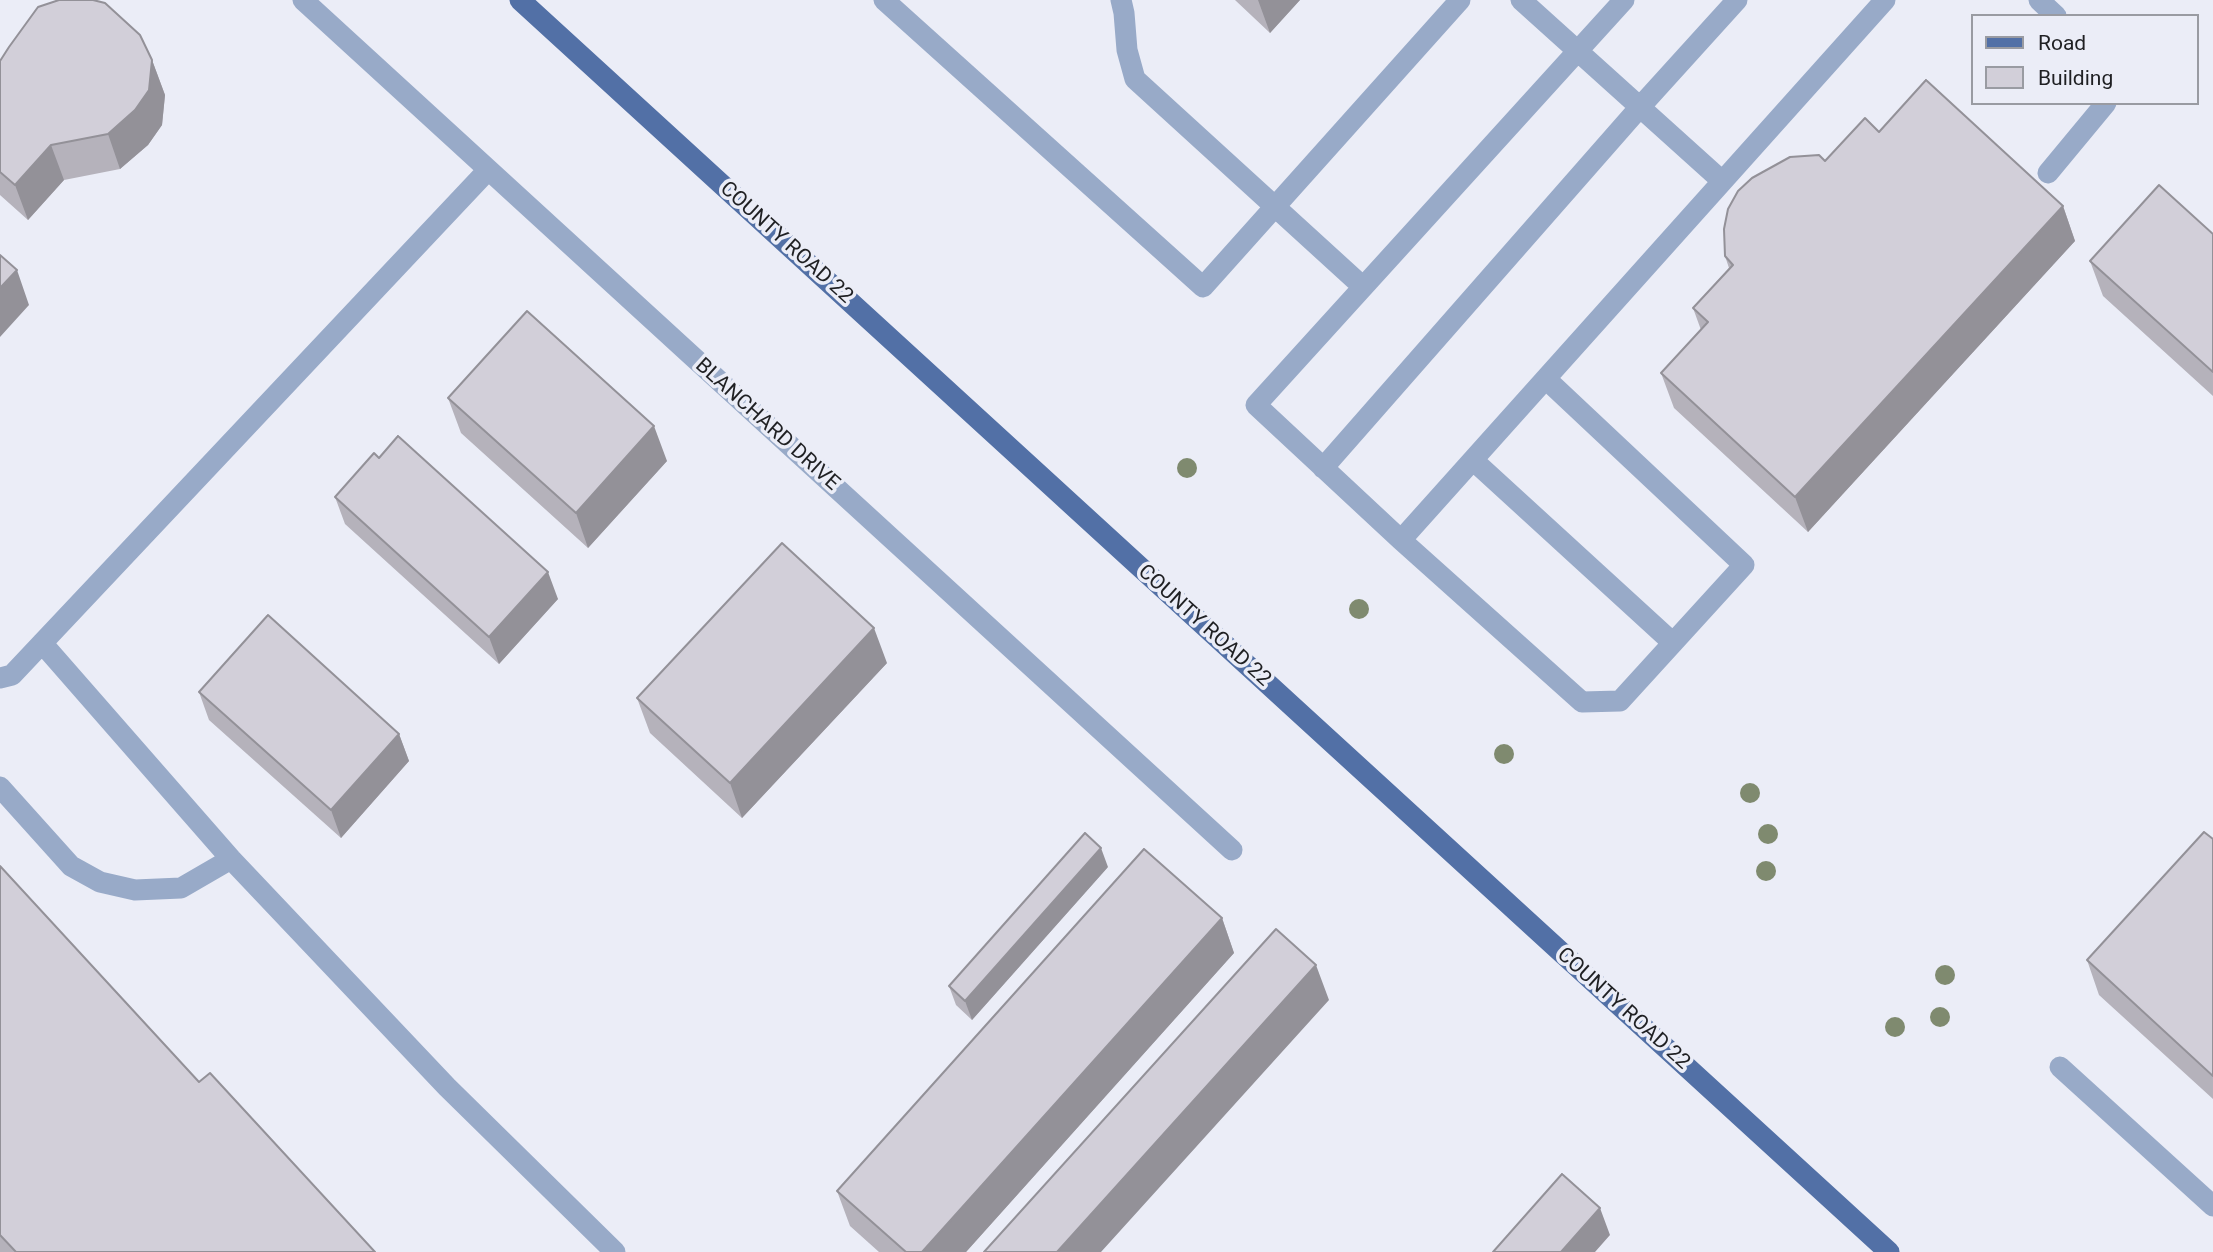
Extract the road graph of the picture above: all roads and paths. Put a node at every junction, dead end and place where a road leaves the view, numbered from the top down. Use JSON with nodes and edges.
{"nodes":[{"id":1,"x":303,"y":0,"type":"edge"},
{"id":2,"x":520,"y":0,"type":"edge"},
{"id":3,"x":884,"y":0,"type":"edge"},
{"id":4,"x":1121,"y":0,"type":"edge"},
{"id":5,"x":1460,"y":0,"type":"edge"},
{"id":6,"x":1521,"y":0,"type":"edge"},
{"id":7,"x":1625,"y":0,"type":"edge"},
{"id":8,"x":1737,"y":0,"type":"edge"},
{"id":9,"x":1885,"y":0,"type":"edge"},
{"id":10,"x":2039,"y":0,"type":"edge"},
{"id":11,"x":2054,"y":14,"type":"edge"},
{"id":12,"x":1578,"y":51,"type":"junction"},
{"id":13,"x":2104,"y":105,"type":"edge"},
{"id":14,"x":1640,"y":107,"type":"junction"},
{"id":15,"x":488,"y":170,"type":"junction"},
{"id":16,"x":2048,"y":173,"type":"dead end"},
{"id":17,"x":1721,"y":181,"type":"junction"},
{"id":18,"x":1275,"y":207,"type":"junction"},
{"id":19,"x":1362,"y":286,"type":"junction"},
{"id":20,"x":1546,"y":379,"type":"junction"},
{"id":21,"x":1474,"y":461,"type":"junction"},
{"id":22,"x":1323,"y":468,"type":"junction"},
{"id":23,"x":1401,"y":540,"type":"junction"},
{"id":24,"x":42,"y":643,"type":"junction"},
{"id":25,"x":1673,"y":643,"type":"junction"},
{"id":26,"x":0,"y":678,"type":"edge"},
{"id":27,"x":0,"y":787,"type":"edge"},
{"id":28,"x":1232,"y":850,"type":"dead end"},
{"id":29,"x":231,"y":859,"type":"junction"},
{"id":30,"x":2060,"y":1068,"type":"dead end"},
{"id":31,"x":2213,"y":1206,"type":"edge"},
{"id":32,"x":615,"y":1252,"type":"edge"},
{"id":33,"x":1889,"y":1252,"type":"edge"}],
"edges":[{"from":1,"to":15,"type":"street","name":"BLANCHARD DRIVE"},
{"from":2,"to":33,"type":"main road","name":"COUNTY ROAD 22"},
{"from":3,"to":18,"type":"street"},
{"from":4,"to":18,"type":"street"},
{"from":5,"to":18,"type":"street"},
{"from":6,"to":12,"type":"street"},
{"from":7,"to":12,"type":"street"},
{"from":8,"to":14,"type":"street"},
{"from":9,"to":17,"type":"street"},
{"from":10,"to":11,"type":"street"},
{"from":12,"to":14,"type":"street"},
{"from":12,"to":19,"type":"street"},
{"from":13,"to":16,"type":"street"},
{"from":14,"to":17,"type":"street"},
{"from":14,"to":22,"type":"street"},
{"from":15,"to":24,"type":"street"},
{"from":15,"to":28,"type":"street","name":"BLANCHARD DRIVE"},
{"from":17,"to":20,"type":"street"},
{"from":18,"to":19,"type":"street"},
{"from":19,"to":22,"type":"street"},
{"from":20,"to":21,"type":"street"},
{"from":20,"to":25,"type":"street"},
{"from":21,"to":23,"type":"street"},
{"from":21,"to":25,"type":"street"},
{"from":22,"to":23,"type":"street"},
{"from":23,"to":25,"type":"street"},
{"from":24,"to":26,"type":"street"},
{"from":24,"to":29,"type":"street"},
{"from":27,"to":29,"type":"street"},
{"from":29,"to":32,"type":"street"},
{"from":30,"to":31,"type":"street"}]}
